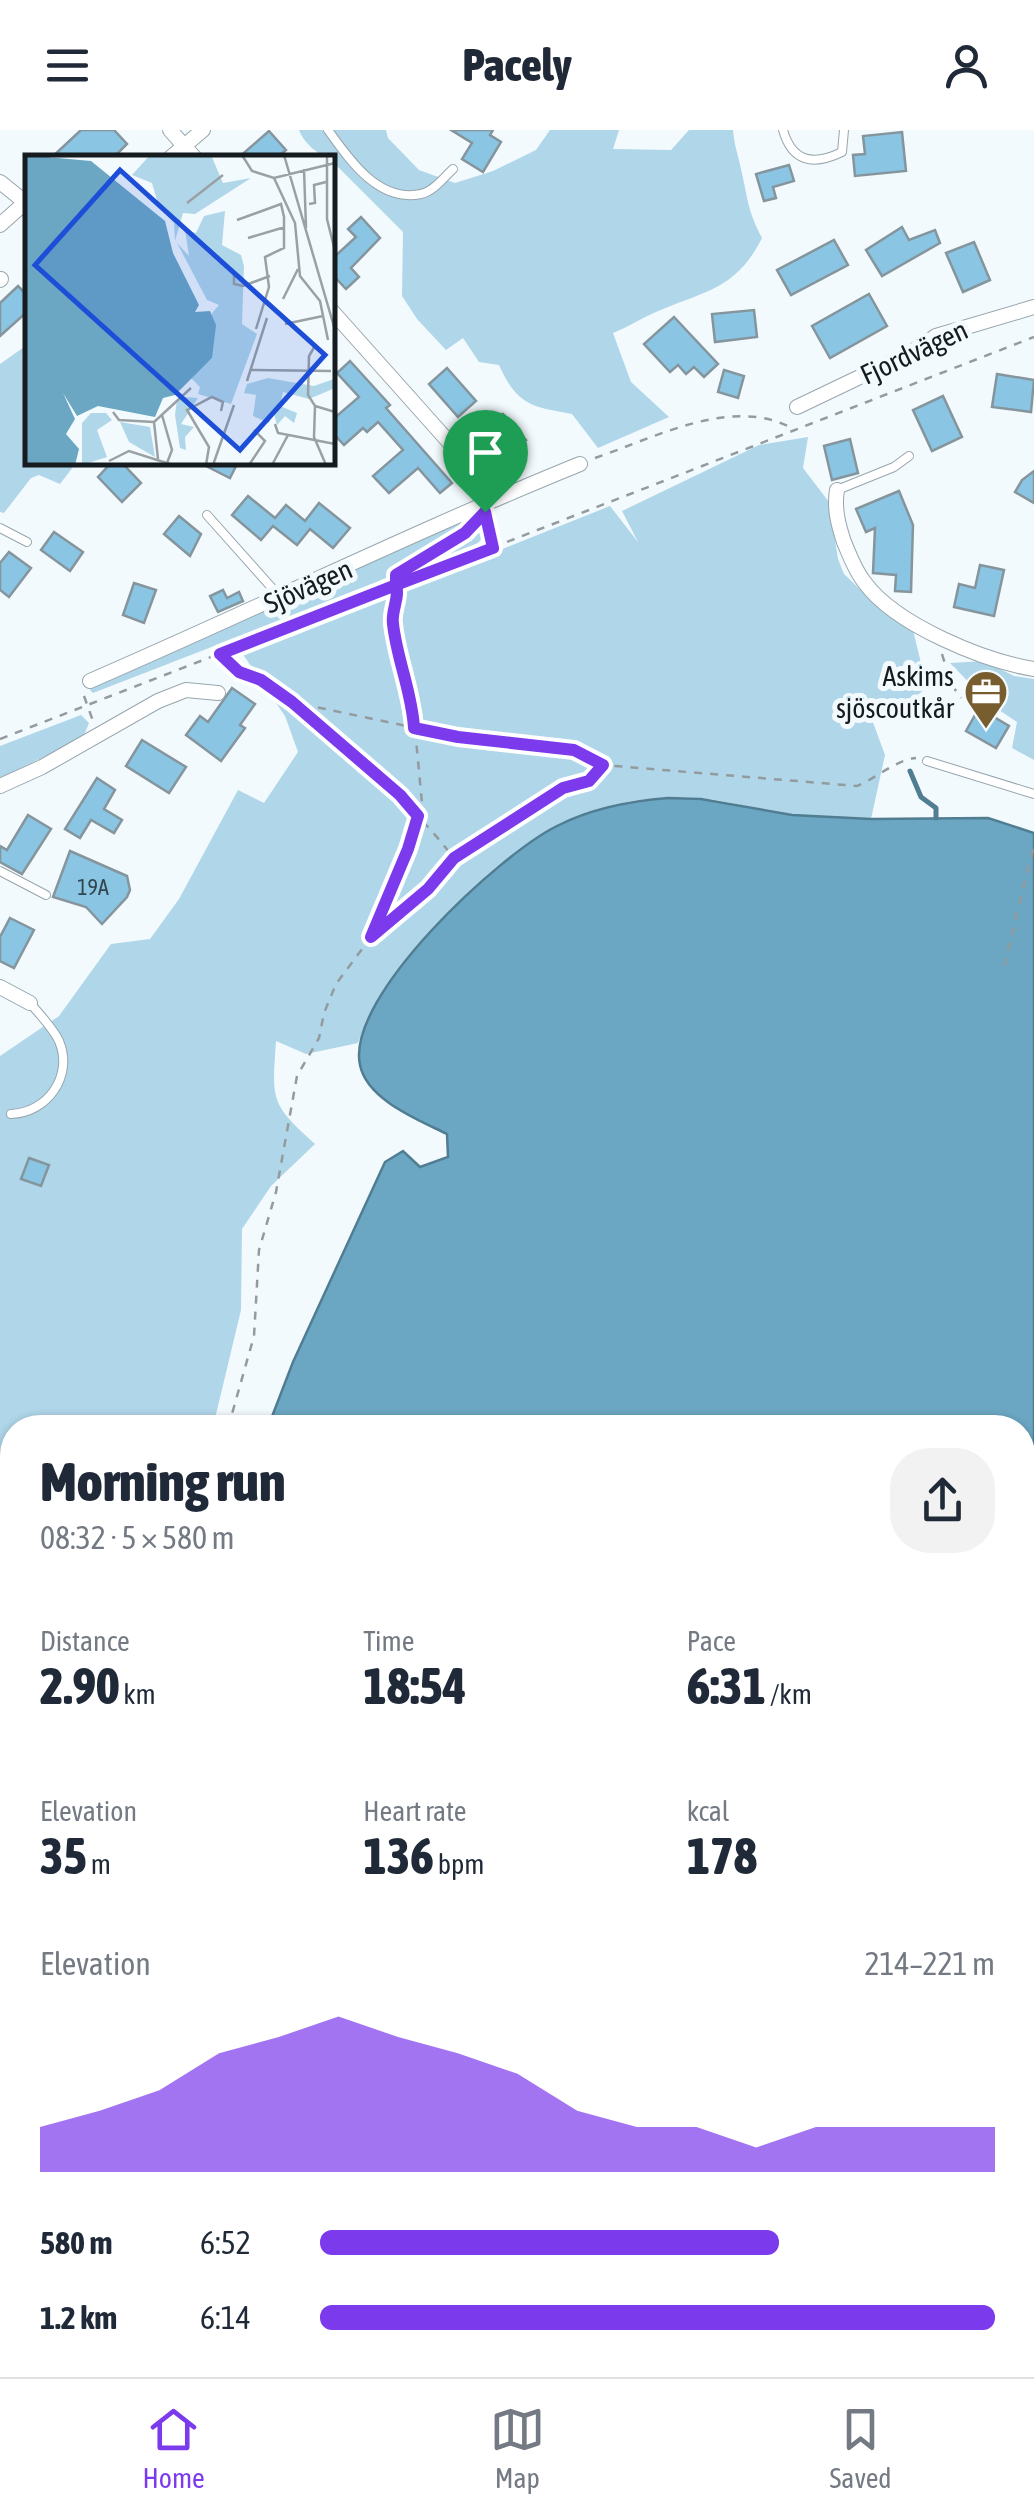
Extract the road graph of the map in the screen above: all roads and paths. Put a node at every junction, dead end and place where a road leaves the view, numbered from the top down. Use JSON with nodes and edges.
{"nodes":[{"id":1,"x":170,"y":130,"type":"edge"},
{"id":2,"x":203,"y":130,"type":"edge"},
{"id":3,"x":328,"y":130,"type":"edge"},
{"id":4,"x":783,"y":130,"type":"edge"},
{"id":5,"x":844,"y":130,"type":"edge"},
{"id":6,"x":189,"y":152,"type":"edge"},
{"id":7,"x":452,"y":169,"type":"dead end"},
{"id":8,"x":0,"y":182,"type":"edge"},
{"id":9,"x":25,"y":200,"type":"edge"},
{"id":10,"x":25,"y":202,"type":"edge"},
{"id":11,"x":0,"y":225,"type":"edge"},
{"id":12,"x":1034,"y":307,"type":"edge"},
{"id":13,"x":335,"y":314,"type":"edge"},
{"id":14,"x":1034,"y":336,"type":"edge"},
{"id":15,"x":797,"y":407,"type":"dead end"},
{"id":16,"x":793,"y":429,"type":"junction"},
{"id":17,"x":909,"y":456,"type":"dead end"},
{"id":18,"x":580,"y":464,"type":"joint"},
{"id":19,"x":837,"y":490,"type":"joint"},
{"id":20,"x":492,"y":500,"type":"junction"},
{"id":21,"x":207,"y":514,"type":"dead end"},
{"id":22,"x":481,"y":516,"type":"dead end"},
{"id":23,"x":473,"y":525,"type":"dead end"},
{"id":24,"x":0,"y":528,"type":"edge"},
{"id":25,"x":27,"y":542,"type":"dead end"},
{"id":26,"x":493,"y":548,"type":"junction"},
{"id":27,"x":396,"y":585,"type":"junction"},
{"id":28,"x":280,"y":597,"type":"junction"},
{"id":29,"x":940,"y":640,"type":"junction"},
{"id":30,"x":220,"y":654,"type":"junction"},
{"id":31,"x":1034,"y":669,"type":"edge"},
{"id":32,"x":90,"y":681,"type":"joint"},
{"id":33,"x":218,"y":693,"type":"dead end"},
{"id":34,"x":961,"y":698,"type":"dead end"},
{"id":35,"x":292,"y":702,"type":"junction"},
{"id":36,"x":87,"y":706,"type":"junction"},
{"id":37,"x":414,"y":728,"type":"junction"},
{"id":38,"x":98,"y":736,"type":"junction"},
{"id":39,"x":0,"y":739,"type":"edge"},
{"id":40,"x":927,"y":761,"type":"joint"},
{"id":41,"x":603,"y":765,"type":"junction"},
{"id":42,"x":0,"y":786,"type":"edge"},
{"id":43,"x":1034,"y":794,"type":"edge"},
{"id":44,"x":418,"y":816,"type":"junction"},
{"id":45,"x":1034,"y":846,"type":"edge"},
{"id":46,"x":454,"y":858,"type":"junction"},
{"id":47,"x":0,"y":870,"type":"edge"},
{"id":48,"x":46,"y":895,"type":"dead end"},
{"id":49,"x":371,"y":937,"type":"junction"},
{"id":50,"x":1004,"y":966,"type":"dead end"},
{"id":51,"x":0,"y":987,"type":"edge"},
{"id":52,"x":30,"y":1003,"type":"joint"},
{"id":53,"x":12,"y":1114,"type":"dead end"},
{"id":54,"x":232,"y":1415,"type":"edge"}],
"edges":[{"from":1,"to":6,"type":"street"},
{"from":2,"to":6,"type":"street"},
{"from":3,"to":7,"type":"lane"},
{"from":4,"to":5,"type":"lane"},
{"from":8,"to":9,"type":"street"},
{"from":10,"to":11,"type":"street"},
{"from":12,"to":15,"type":"street","name":"Fjordvägen"},
{"from":13,"to":20,"type":"street"},
{"from":14,"to":16,"type":"path"},
{"from":16,"to":18,"type":"path"},
{"from":16,"to":26,"type":"path"},
{"from":17,"to":19,"type":"lane"},
{"from":18,"to":20,"type":"street","name":"Sjövägen"},
{"from":19,"to":29,"type":"street"},
{"from":20,"to":28,"type":"street","name":"Sjövägen"},
{"from":21,"to":28,"type":"lane"},
{"from":22,"to":26,"type":"path"},
{"from":23,"to":27,"type":"path"},
{"from":24,"to":25,"type":"lane"},
{"from":26,"to":27,"type":"path"},
{"from":27,"to":30,"type":"path"},
{"from":27,"to":37,"type":"path"},
{"from":28,"to":32,"type":"street","name":"Sjövägen"},
{"from":29,"to":31,"type":"street"},
{"from":29,"to":34,"type":"path"},
{"from":30,"to":35,"type":"path"},
{"from":30,"to":36,"type":"path"},
{"from":32,"to":36,"type":"path"},
{"from":33,"to":38,"type":"street"},
{"from":35,"to":37,"type":"path"},
{"from":35,"to":44,"type":"path"},
{"from":36,"to":38,"type":"path"},
{"from":36,"to":39,"type":"path"},
{"from":37,"to":41,"type":"path"},
{"from":37,"to":44,"type":"path"},
{"from":38,"to":42,"type":"street"},
{"from":40,"to":41,"type":"path"},
{"from":40,"to":43,"type":"lane"},
{"from":41,"to":46,"type":"path"},
{"from":44,"to":46,"type":"path"},
{"from":44,"to":49,"type":"path"},
{"from":45,"to":50,"type":"path"},
{"from":46,"to":49,"type":"path"},
{"from":47,"to":48,"type":"lane"},
{"from":49,"to":54,"type":"path"},
{"from":51,"to":52,"type":"street"},
{"from":52,"to":53,"type":"lane"}]}
